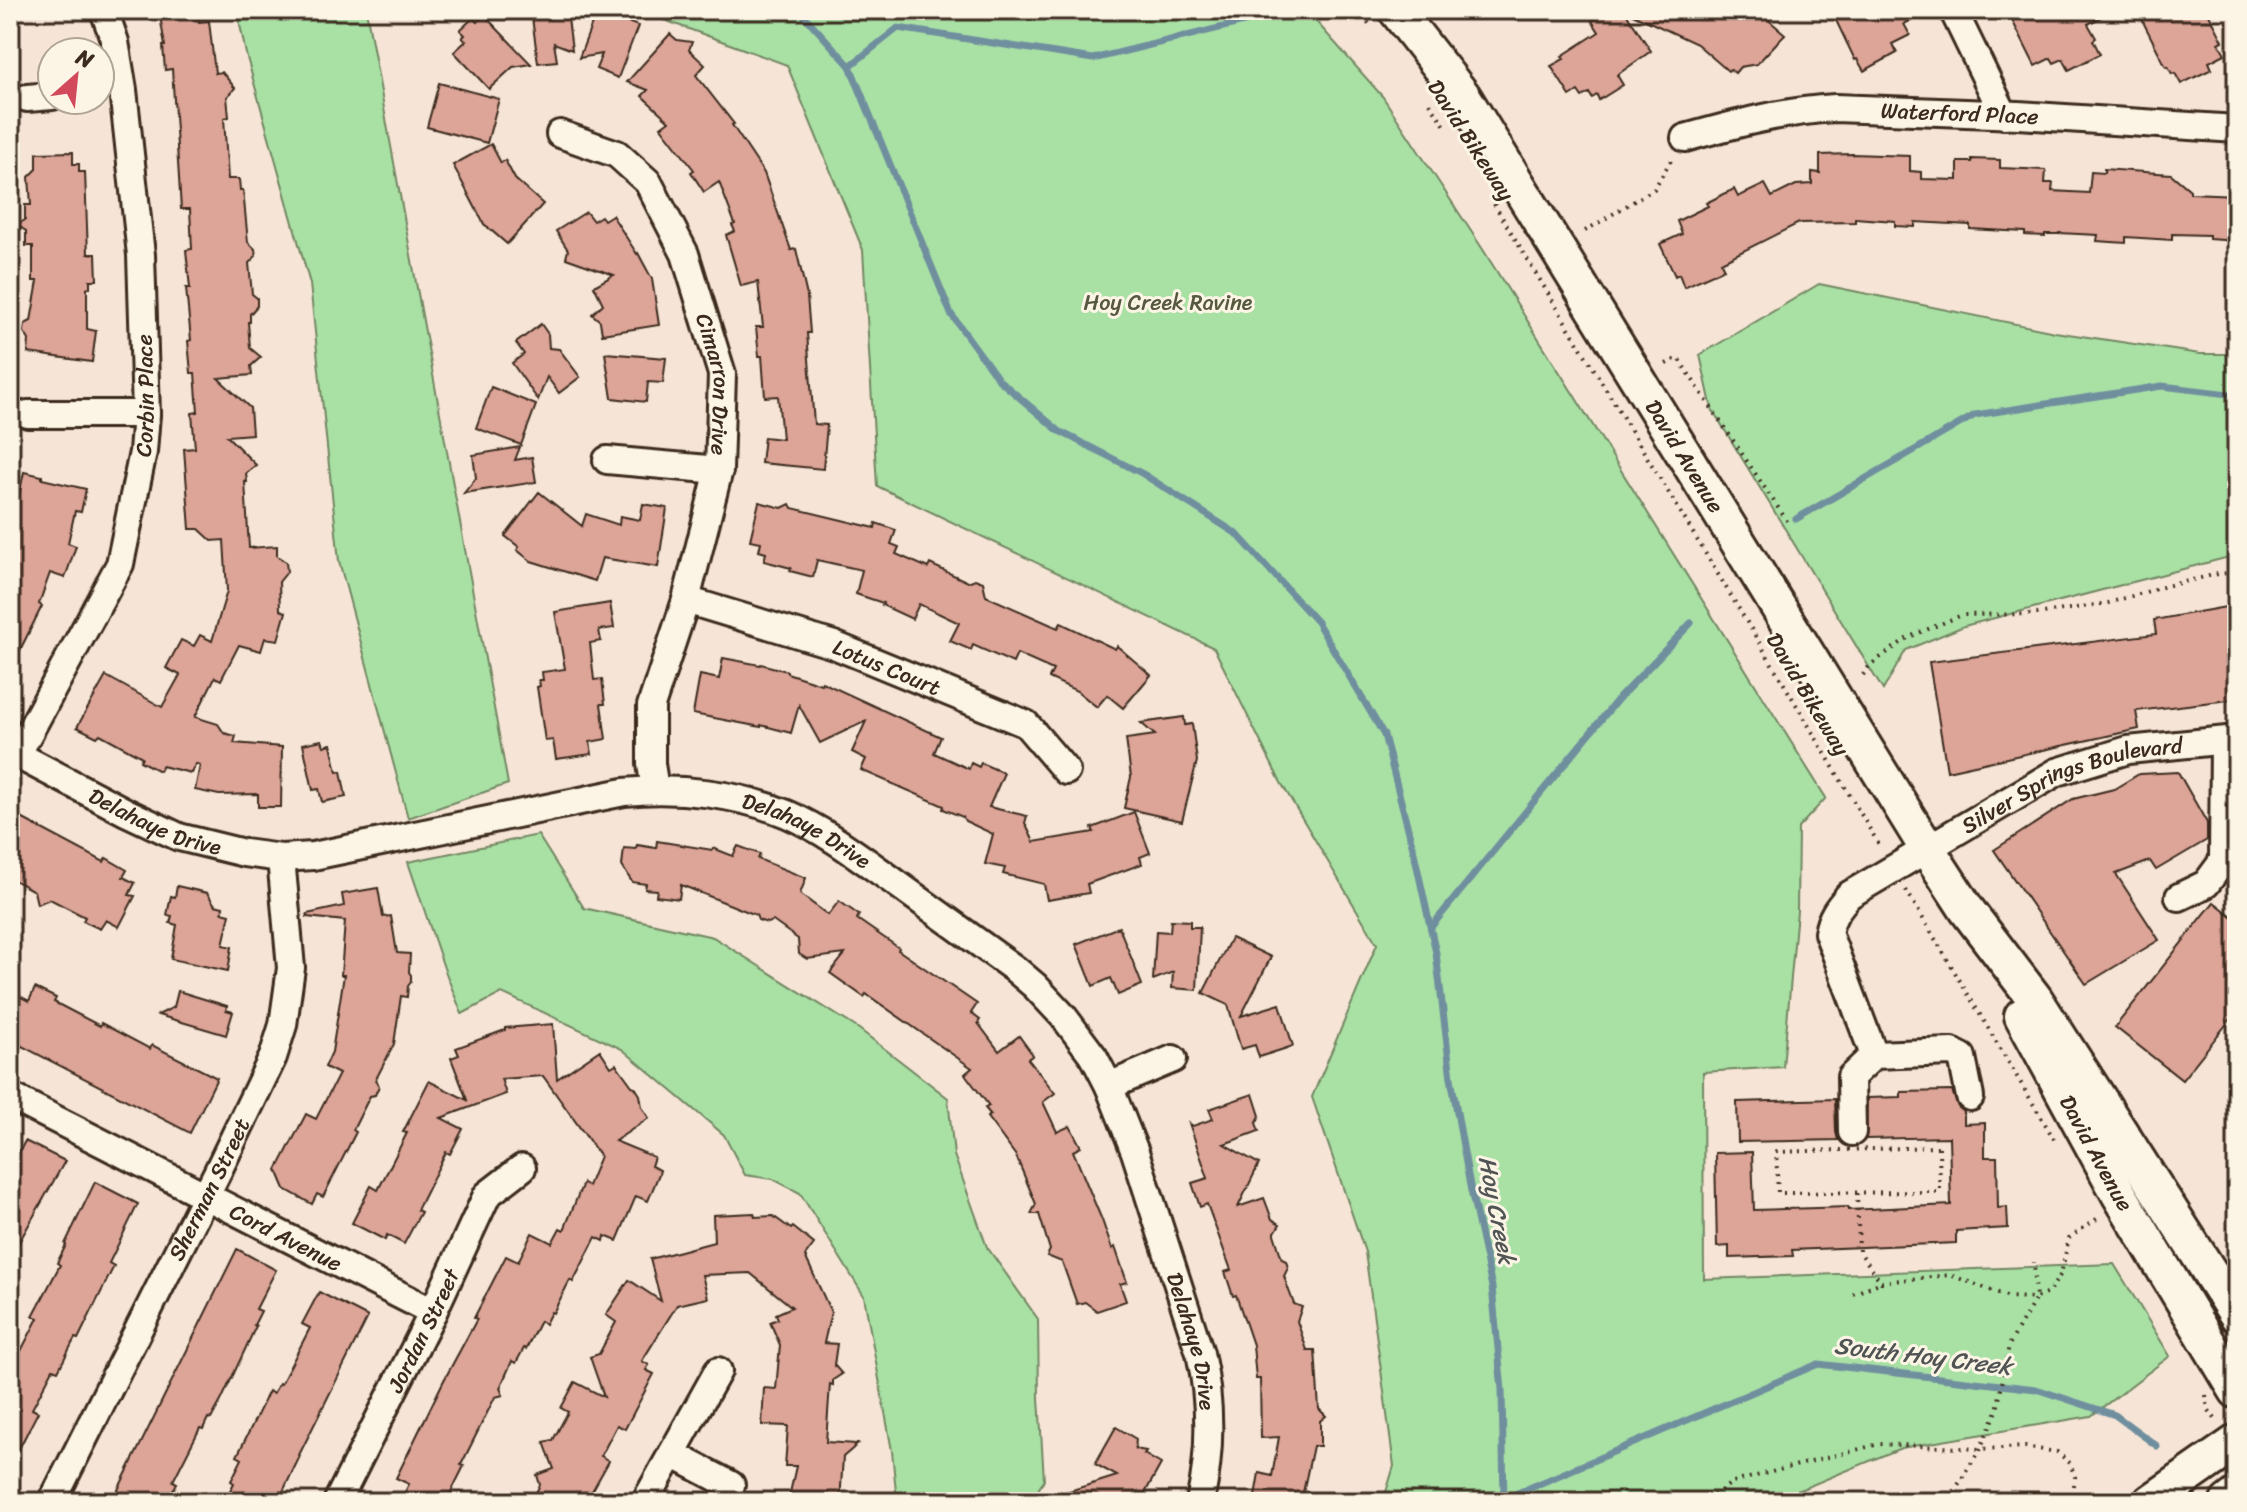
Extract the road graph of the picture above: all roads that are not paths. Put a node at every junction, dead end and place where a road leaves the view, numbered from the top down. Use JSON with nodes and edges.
{"nodes":[{"id":1,"x":104,"y":10,"type":"edge"},
{"id":2,"x":1953,"y":10,"type":"edge"},
{"id":3,"x":1387,"y":22,"type":"edge"},
{"id":4,"x":113,"y":36,"type":"edge"},
{"id":5,"x":116,"y":114,"type":"edge"},
{"id":6,"x":2004,"y":115,"type":"junction"},
{"id":7,"x":2237,"y":129,"type":"edge"},
{"id":8,"x":560,"y":134,"type":"dead end"},
{"id":9,"x":1685,"y":138,"type":"road end"},
{"id":10,"x":28,"y":414,"type":"dead end"},
{"id":11,"x":146,"y":414,"type":"junction"},
{"id":12,"x":607,"y":460,"type":"dead end"},
{"id":13,"x":719,"y":470,"type":"junction"},
{"id":14,"x":686,"y":600,"type":"junction"},
{"id":15,"x":2231,"y":740,"type":"edge"},
{"id":16,"x":14,"y":753,"type":"edge"},
{"id":17,"x":1066,"y":771,"type":"dead end"},
{"id":18,"x":655,"y":789,"type":"junction"},
{"id":19,"x":1928,"y":850,"type":"junction"},
{"id":20,"x":281,"y":858,"type":"junction"},
{"id":21,"x":2179,"y":897,"type":"dead end"},
{"id":22,"x":1967,"y":910,"type":"junction"},
{"id":23,"x":1874,"y":1055,"type":"junction"},
{"id":24,"x":1173,"y":1059,"type":"dead end"},
{"id":25,"x":1109,"y":1086,"type":"junction"},
{"id":26,"x":10,"y":1096,"type":"edge"},
{"id":27,"x":1970,"y":1097,"type":"dead end"},
{"id":28,"x":1852,"y":1132,"type":"dead end"},
{"id":29,"x":522,"y":1168,"type":"dead end"},
{"id":30,"x":206,"y":1196,"type":"junction"},
{"id":31,"x":433,"y":1312,"type":"junction"},
{"id":32,"x":2237,"y":1315,"type":"edge"},
{"id":33,"x":718,"y":1371,"type":"dead end"},
{"id":34,"x":2221,"y":1390,"type":"edge"},
{"id":35,"x":2237,"y":1442,"type":"edge"},
{"id":36,"x":672,"y":1454,"type":"junction"},
{"id":37,"x":731,"y":1485,"type":"dead end"},
{"id":38,"x":2237,"y":1495,"type":"edge"},
{"id":39,"x":52,"y":1502,"type":"edge"},
{"id":40,"x":337,"y":1502,"type":"edge"},
{"id":41,"x":645,"y":1502,"type":"edge"},
{"id":42,"x":1200,"y":1502,"type":"edge"},
{"id":43,"x":2151,"y":1502,"type":"edge"},
{"id":44,"x":2228,"y":1502,"type":"edge"}],
"edges":[{"from":1,"to":4,"type":"street","name":"Corbin Place"},
{"from":2,"to":6,"type":"street"},
{"from":3,"to":19,"type":"main road","name":"David Avenue"},
{"from":5,"to":11,"type":"street","name":"Corbin Place"},
{"from":6,"to":7,"type":"street","name":"Waterford Place"},
{"from":6,"to":9,"type":"street","name":"Waterford Place"},
{"from":8,"to":13,"type":"street","name":"Cimarron Drive"},
{"from":10,"to":11,"type":"street"},
{"from":11,"to":16,"type":"street","name":"Corbin Place"},
{"from":12,"to":13,"type":"street"},
{"from":13,"to":14,"type":"street","name":"Cimarron Drive"},
{"from":14,"to":17,"type":"street","name":"Lotus Court"},
{"from":14,"to":18,"type":"street","name":"Cimarron Drive"},
{"from":15,"to":19,"type":"street","name":"Silver Springs Boulevard"},
{"from":15,"to":21,"type":"street","name":"Silver Springs Boulevard"},
{"from":16,"to":20,"type":"street","name":"Delahaye Drive"},
{"from":18,"to":20,"type":"street","name":"Delahaye Drive"},
{"from":18,"to":25,"type":"street","name":"Delahaye Drive"},
{"from":19,"to":22,"type":"main road","name":"David Avenue"},
{"from":19,"to":23,"type":"street","name":"Silver Springs Boulevard"},
{"from":20,"to":30,"type":"street","name":"Sherman Street"},
{"from":22,"to":32,"type":"main road","name":"David Avenue"},
{"from":22,"to":34,"type":"main road","name":"David Avenue"},
{"from":23,"to":27,"type":"street"},
{"from":23,"to":28,"type":"street"},
{"from":24,"to":25,"type":"street"},
{"from":25,"to":42,"type":"street","name":"Delahaye Drive"},
{"from":26,"to":30,"type":"street","name":"Cord Avenue"},
{"from":29,"to":31,"type":"street","name":"Jordan Street"},
{"from":30,"to":31,"type":"street","name":"Cord Avenue"},
{"from":30,"to":39,"type":"street","name":"Sherman Street"},
{"from":31,"to":40,"type":"street","name":"Jordan Street"},
{"from":33,"to":36,"type":"street"},
{"from":35,"to":43,"type":"main road"},
{"from":36,"to":37,"type":"street"},
{"from":36,"to":41,"type":"street"},
{"from":38,"to":44,"type":"main road"}]}
